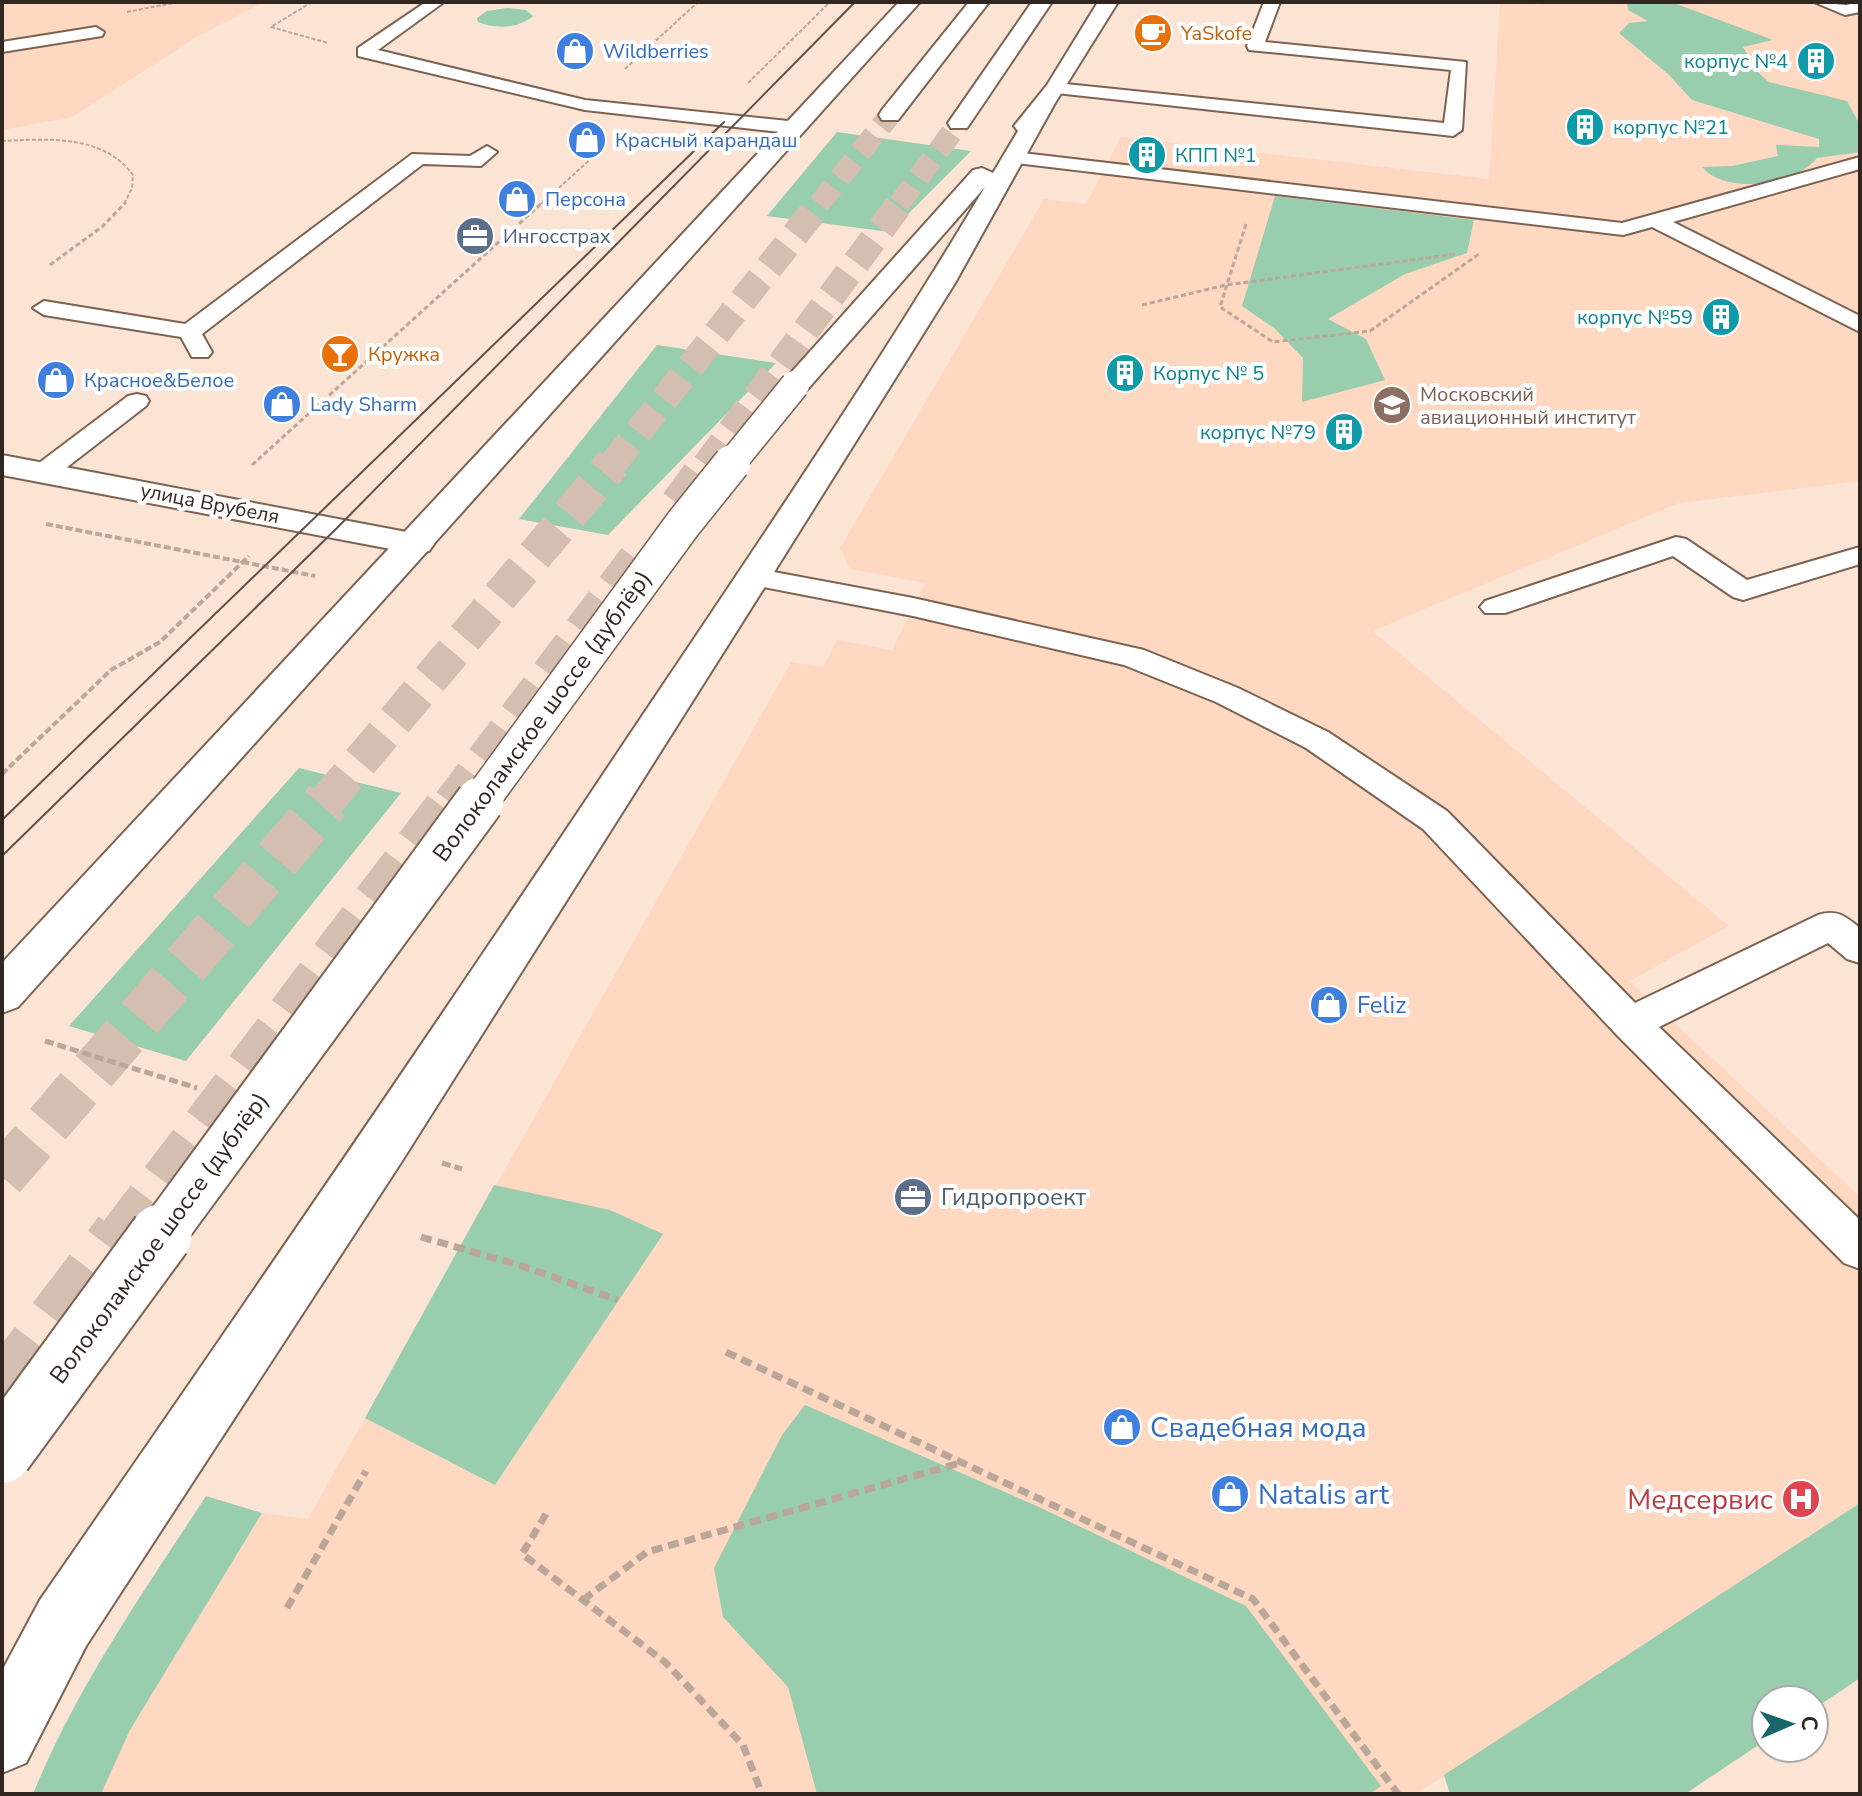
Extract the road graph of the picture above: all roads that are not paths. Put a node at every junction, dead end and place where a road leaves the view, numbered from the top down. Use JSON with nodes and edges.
{"nodes":[{"id":1,"x":436,"y":2,"type":"edge"},
{"id":2,"x":910,"y":2,"type":"edge"},
{"id":3,"x":979,"y":2,"type":"edge"},
{"id":4,"x":1042,"y":2,"type":"edge"},
{"id":5,"x":1108,"y":2,"type":"edge"},
{"id":6,"x":1272,"y":2,"type":"edge"},
{"id":7,"x":1822,"y":2,"type":"edge"},
{"id":8,"x":1860,"y":7,"type":"edge"},
{"id":9,"x":96,"y":32,"type":"dead end"},
{"id":10,"x":2,"y":47,"type":"edge"},
{"id":11,"x":1051,"y":96,"type":"junction"},
{"id":12,"x":890,"y":115,"type":"tunnel mouth"},
{"id":13,"x":959,"y":123,"type":"tunnel mouth"},
{"id":14,"x":798,"y":128,"type":"junction"},
{"id":15,"x":487,"y":152,"type":"dead end"},
{"id":16,"x":1014,"y":158,"type":"junction"},
{"id":17,"x":1860,"y":163,"type":"edge"},
{"id":18,"x":1652,"y":219,"type":"junction"},
{"id":19,"x":44,"y":308,"type":"dead end"},
{"id":20,"x":1860,"y":325,"type":"edge"},
{"id":21,"x":137,"y":401,"type":"dead end"},
{"id":22,"x":2,"y":465,"type":"edge"},
{"id":23,"x":44,"y":472,"type":"junction"},
{"id":24,"x":417,"y":544,"type":"junction"},
{"id":25,"x":1860,"y":555,"type":"edge"},
{"id":26,"x":753,"y":577,"type":"junction"},
{"id":27,"x":1495,"y":607,"type":"dead end"},
{"id":28,"x":1860,"y":949,"type":"edge"},
{"id":29,"x":2,"y":994,"type":"edge"},
{"id":30,"x":1630,"y":1023,"type":"junction"},
{"id":31,"x":1860,"y":1249,"type":"edge"},
{"id":32,"x":2,"y":1452,"type":"edge"},
{"id":33,"x":63,"y":1623,"type":"junction"},
{"id":34,"x":2,"y":1681,"type":"edge"},
{"id":35,"x":2,"y":1739,"type":"edge"}],
"edges":[{"from":1,"to":14,"type":"lane"},
{"from":2,"to":14,"type":"main road"},
{"from":3,"to":12,"type":"main road"},
{"from":4,"to":13,"type":"main road"},
{"from":5,"to":11,"type":"main road","name":"Волоколамское шоссе (дублёр)"},
{"from":6,"to":11,"type":"lane"},
{"from":7,"to":8,"type":"lane"},
{"from":9,"to":10,"type":"lane"},
{"from":11,"to":16,"type":"main road"},
{"from":11,"to":32,"type":"main road","name":"Волоколамское шоссе (дублёр)","bridge":true},
{"from":14,"to":24,"type":"main road"},
{"from":15,"to":19,"type":"lane"},
{"from":16,"to":18,"type":"lane"},
{"from":16,"to":26,"type":"main road"},
{"from":17,"to":18,"type":"lane"},
{"from":18,"to":20,"type":"lane"},
{"from":21,"to":23,"type":"lane"},
{"from":22,"to":23,"type":"main road","name":"улица Врубеля"},
{"from":23,"to":24,"type":"main road","name":"улица Врубеля"},
{"from":24,"to":29,"type":"main road"},
{"from":25,"to":27,"type":"lane"},
{"from":26,"to":30,"type":"lane"},
{"from":26,"to":33,"type":"main road"},
{"from":28,"to":30,"type":"lane"},
{"from":30,"to":31,"type":"lane"},
{"from":33,"to":34,"type":"main road"},
{"from":33,"to":35,"type":"main road"}]}
